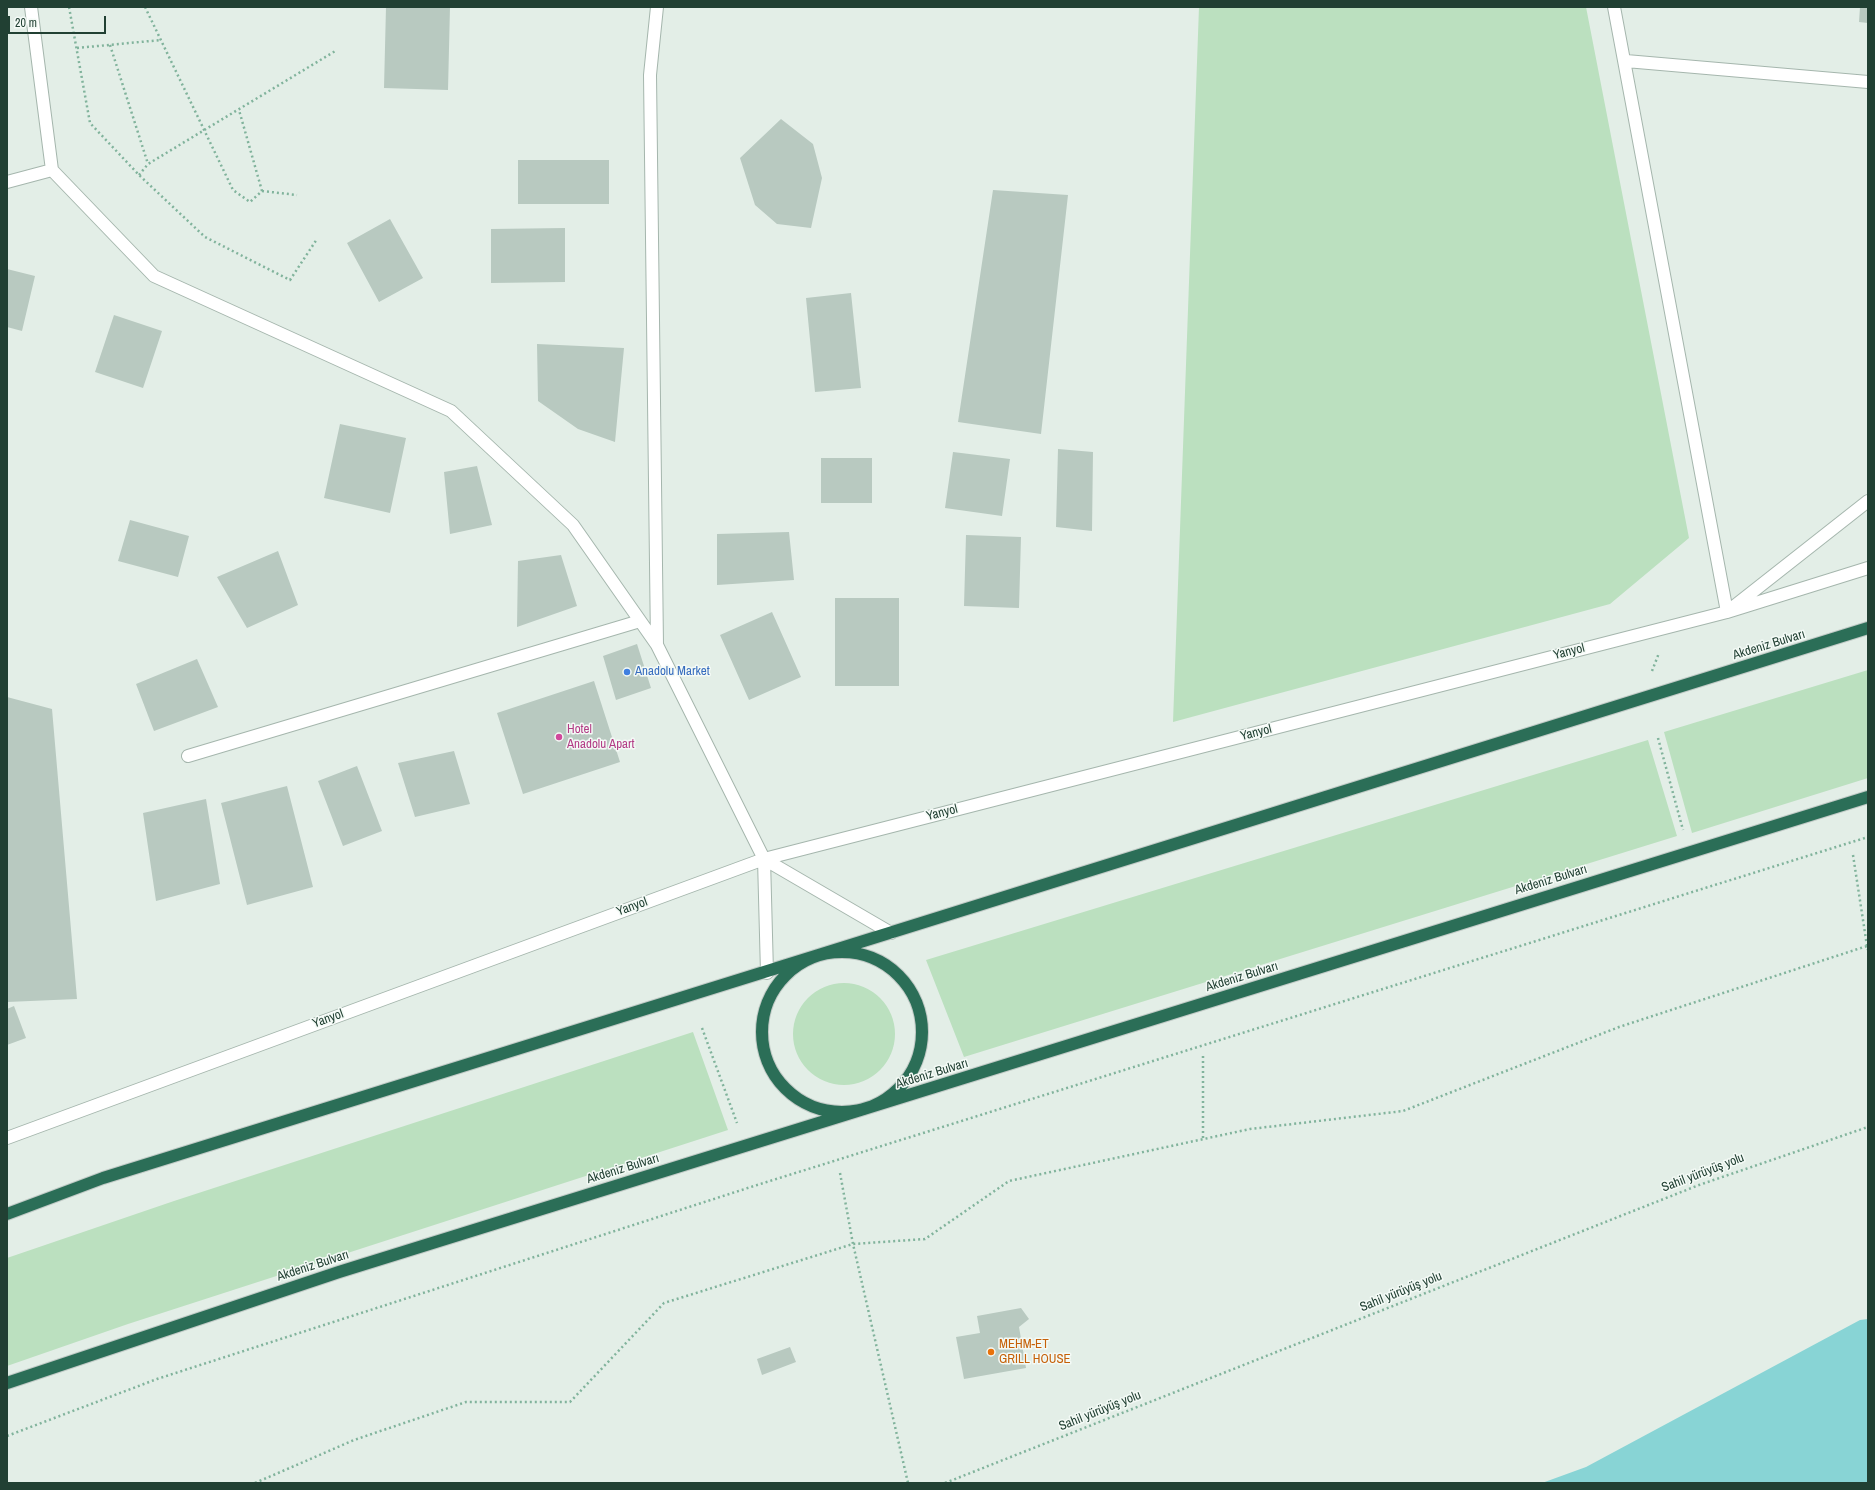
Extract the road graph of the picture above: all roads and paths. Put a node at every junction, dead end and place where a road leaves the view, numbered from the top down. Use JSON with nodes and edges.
{"nodes":[{"id":1,"x":31,"y":7,"type":"edge"},
{"id":2,"x":69,"y":7,"type":"edge"},
{"id":3,"x":145,"y":7,"type":"edge"},
{"id":4,"x":657,"y":7,"type":"edge"},
{"id":5,"x":1614,"y":7,"type":"edge"},
{"id":6,"x":161,"y":40,"type":"junction"},
{"id":7,"x":110,"y":45,"type":"junction"},
{"id":8,"x":77,"y":48,"type":"junction"},
{"id":9,"x":337,"y":50,"type":"dead end"},
{"id":10,"x":1626,"y":61,"type":"junction"},
{"id":11,"x":1868,"y":82,"type":"edge"},
{"id":12,"x":239,"y":110,"type":"junction"},
{"id":13,"x":205,"y":131,"type":"junction"},
{"id":14,"x":148,"y":164,"type":"junction"},
{"id":15,"x":52,"y":170,"type":"junction"},
{"id":16,"x":139,"y":175,"type":"junction"},
{"id":17,"x":7,"y":182,"type":"edge"},
{"id":18,"x":262,"y":191,"type":"junction"},
{"id":19,"x":297,"y":195,"type":"dead end"},
{"id":20,"x":317,"y":239,"type":"dead end"},
{"id":21,"x":1868,"y":501,"type":"edge"},
{"id":22,"x":1868,"y":568,"type":"edge"},
{"id":23,"x":1727,"y":612,"type":"junction"},
{"id":24,"x":640,"y":620,"type":"junction"},
{"id":25,"x":1868,"y":628,"type":"edge"},
{"id":26,"x":657,"y":645,"type":"junction"},
{"id":27,"x":1662,"y":646,"type":"dead end"},
{"id":28,"x":1651,"y":673,"type":"dead end"},
{"id":29,"x":1658,"y":738,"type":"dead end"},
{"id":30,"x":188,"y":756,"type":"dead end"},
{"id":31,"x":1868,"y":797,"type":"edge"},
{"id":32,"x":1684,"y":834,"type":"dead end"},
{"id":33,"x":1868,"y":837,"type":"edge"},
{"id":34,"x":1853,"y":855,"type":"dead end"},
{"id":35,"x":764,"y":859,"type":"junction"},
{"id":36,"x":891,"y":934,"type":"junction"},
{"id":37,"x":1868,"y":948,"type":"edge"},
{"id":38,"x":814,"y":958,"type":"junction"},
{"id":39,"x":767,"y":972,"type":"junction"},
{"id":40,"x":702,"y":1028,"type":"dead end"},
{"id":41,"x":1202,"y":1056,"type":"dead end"},
{"id":42,"x":871,"y":1108,"type":"junction"},
{"id":43,"x":1868,"y":1127,"type":"edge"},
{"id":44,"x":739,"y":1129,"type":"dead end"},
{"id":45,"x":7,"y":1138,"type":"edge"},
{"id":46,"x":1203,"y":1139,"type":"junction"},
{"id":47,"x":840,"y":1173,"type":"dead end"},
{"id":48,"x":7,"y":1214,"type":"edge"},
{"id":49,"x":853,"y":1244,"type":"junction"},
{"id":50,"x":7,"y":1383,"type":"edge"},
{"id":51,"x":7,"y":1436,"type":"edge"},
{"id":52,"x":255,"y":1483,"type":"edge"},
{"id":53,"x":908,"y":1483,"type":"edge"},
{"id":54,"x":945,"y":1483,"type":"edge"}],
"edges":[{"from":1,"to":15,"type":"street"},
{"from":2,"to":8,"type":"path"},
{"from":3,"to":6,"type":"path"},
{"from":4,"to":26,"type":"street"},
{"from":5,"to":10,"type":"street"},
{"from":6,"to":7,"type":"path"},
{"from":6,"to":13,"type":"path"},
{"from":7,"to":8,"type":"path"},
{"from":7,"to":14,"type":"path"},
{"from":8,"to":16,"type":"path"},
{"from":9,"to":12,"type":"path"},
{"from":10,"to":11,"type":"street"},
{"from":10,"to":23,"type":"street"},
{"from":12,"to":13,"type":"path"},
{"from":12,"to":18,"type":"path"},
{"from":13,"to":14,"type":"path"},
{"from":13,"to":18,"type":"path"},
{"from":14,"to":16,"type":"path"},
{"from":15,"to":17,"type":"street"},
{"from":15,"to":24,"type":"street"},
{"from":16,"to":20,"type":"path"},
{"from":18,"to":19,"type":"path"},
{"from":21,"to":23,"type":"street","name":"Yanyol"},
{"from":22,"to":23,"type":"street"},
{"from":23,"to":35,"type":"street","name":"Yanyol"},
{"from":24,"to":26,"type":"street"},
{"from":24,"to":30,"type":"street"},
{"from":25,"to":36,"type":"highway","name":"Akdeniz Bulvarı"},
{"from":26,"to":35,"type":"street"},
{"from":27,"to":28,"type":"path"},
{"from":29,"to":32,"type":"path"},
{"from":31,"to":42,"type":"highway","name":"Akdeniz Bulvarı"},
{"from":33,"to":51,"type":"path"},
{"from":34,"to":37,"type":"path"},
{"from":35,"to":36,"type":"street"},
{"from":35,"to":39,"type":"street"},
{"from":35,"to":45,"type":"street","name":"Yanyol"},
{"from":36,"to":38,"type":"highway","name":"Akdeniz Bulvarı"},
{"from":37,"to":46,"type":"path"},
{"from":38,"to":39,"type":"highway","name":"Akdeniz Bulvarı"},
{"from":38,"to":42,"type":"highway"},
{"from":38,"to":42,"type":"highway"},
{"from":39,"to":48,"type":"highway","name":"Akdeniz Bulvarı"},
{"from":40,"to":44,"type":"path"},
{"from":41,"to":46,"type":"path"},
{"from":42,"to":50,"type":"highway","name":"Akdeniz Bulvarı"},
{"from":43,"to":54,"type":"path","name":"Sahil yürüyüş yolu"},
{"from":46,"to":49,"type":"path"},
{"from":47,"to":49,"type":"path"},
{"from":49,"to":52,"type":"path"},
{"from":49,"to":53,"type":"path"}]}
